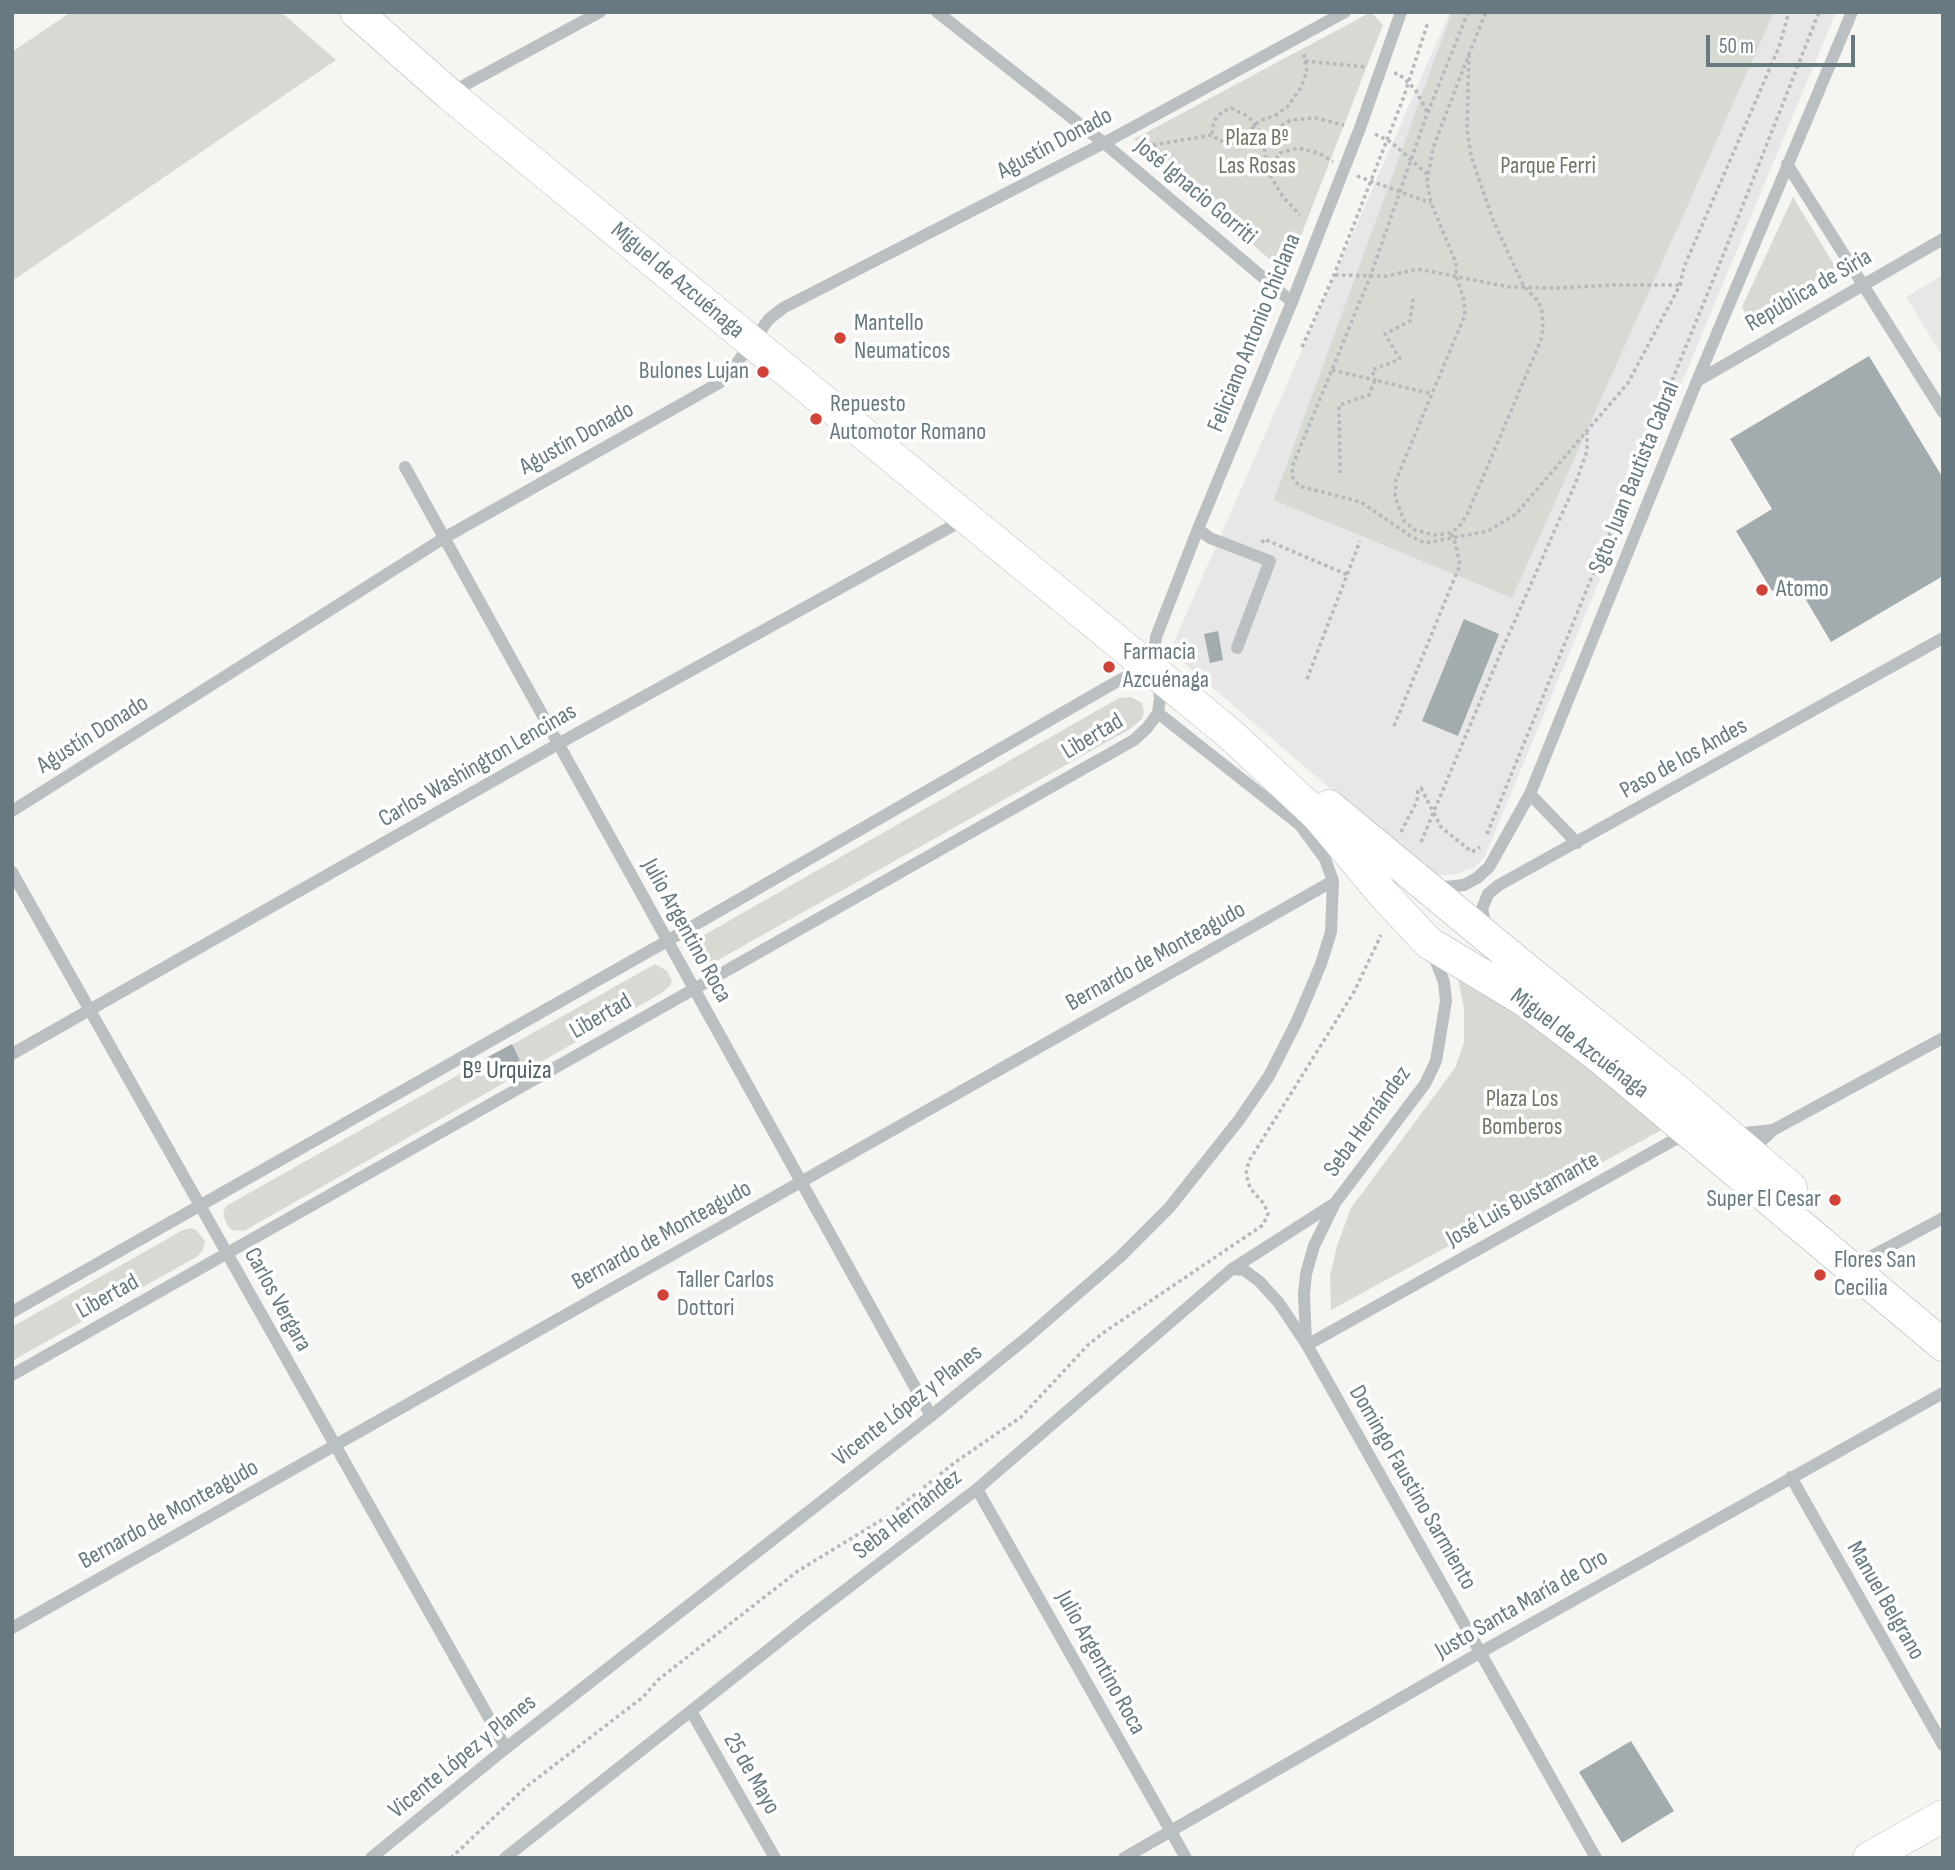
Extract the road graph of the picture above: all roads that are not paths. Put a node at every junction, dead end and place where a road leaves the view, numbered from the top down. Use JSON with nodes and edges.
{"nodes":[{"id":1,"x":356,"y":12,"type":"edge"},
{"id":2,"x":600,"y":12,"type":"edge"},
{"id":3,"x":937,"y":12,"type":"edge"},
{"id":4,"x":1345,"y":12,"type":"edge"},
{"id":5,"x":1401,"y":12,"type":"edge"},
{"id":6,"x":1852,"y":12,"type":"edge"},
{"id":7,"x":449,"y":93,"type":"junction"},
{"id":8,"x":1104,"y":143,"type":"junction"},
{"id":9,"x":1787,"y":164,"type":"junction"},
{"id":10,"x":1943,"y":239,"type":"edge"},
{"id":11,"x":1864,"y":283,"type":"junction"},
{"id":12,"x":1292,"y":302,"type":"junction"},
{"id":13,"x":751,"y":342,"type":"junction"},
{"id":14,"x":1697,"y":381,"type":"junction"},
{"id":15,"x":1943,"y":412,"type":"edge"},
{"id":16,"x":404,"y":467,"type":"dead end"},
{"id":17,"x":965,"y":519,"type":"junction"},
{"id":18,"x":1198,"y":529,"type":"junction"},
{"id":19,"x":444,"y":538,"type":"junction"},
{"id":20,"x":1943,"y":638,"type":"edge"},
{"id":21,"x":1237,"y":648,"type":"dead end"},
{"id":22,"x":1151,"y":670,"type":"junction"},
{"id":23,"x":1157,"y":713,"type":"junction"},
{"id":24,"x":1229,"y":733,"type":"junction"},
{"id":25,"x":558,"y":744,"type":"junction"},
{"id":26,"x":1530,"y":794,"type":"junction"},
{"id":27,"x":12,"y":811,"type":"edge"},
{"id":28,"x":1577,"y":843,"type":"junction"},
{"id":29,"x":1396,"y":862,"type":"junction"},
{"id":30,"x":12,"y":872,"type":"edge"},
{"id":31,"x":1333,"y":881,"type":"junction"},
{"id":32,"x":1491,"y":940,"type":"junction"},
{"id":33,"x":667,"y":941,"type":"junction"},
{"id":34,"x":1429,"y":943,"type":"junction"},
{"id":35,"x":694,"y":989,"type":"junction"},
{"id":36,"x":90,"y":1010,"type":"junction"},
{"id":37,"x":1943,"y":1038,"type":"edge"},
{"id":38,"x":12,"y":1055,"type":"edge"},
{"id":39,"x":1773,"y":1130,"type":"junction"},
{"id":40,"x":1729,"y":1134,"type":"junction"},
{"id":41,"x":1695,"y":1136,"type":"junction"},
{"id":42,"x":1755,"y":1157,"type":"junction"},
{"id":43,"x":801,"y":1182,"type":"junction"},
{"id":44,"x":1763,"y":1193,"type":"junction"},
{"id":45,"x":1335,"y":1203,"type":"junction"},
{"id":46,"x":201,"y":1207,"type":"junction"},
{"id":47,"x":1943,"y":1218,"type":"edge"},
{"id":48,"x":227,"y":1254,"type":"junction"},
{"id":49,"x":1870,"y":1256,"type":"junction"},
{"id":50,"x":1233,"y":1269,"type":"junction"},
{"id":51,"x":12,"y":1312,"type":"edge"},
{"id":52,"x":1943,"y":1319,"type":"edge"},
{"id":53,"x":1307,"y":1345,"type":"junction"},
{"id":54,"x":1943,"y":1345,"type":"edge"},
{"id":55,"x":12,"y":1375,"type":"edge"},
{"id":56,"x":1940,"y":1392,"type":"edge"},
{"id":57,"x":931,"y":1416,"type":"junction"},
{"id":58,"x":335,"y":1445,"type":"junction"},
{"id":59,"x":1791,"y":1477,"type":"junction"},
{"id":60,"x":977,"y":1489,"type":"junction"},
{"id":61,"x":12,"y":1628,"type":"edge"},
{"id":62,"x":1481,"y":1652,"type":"junction"},
{"id":63,"x":691,"y":1711,"type":"junction"},
{"id":64,"x":1943,"y":1745,"type":"edge"},
{"id":65,"x":506,"y":1748,"type":"junction"},
{"id":66,"x":1943,"y":1816,"type":"edge"},
{"id":67,"x":1171,"y":1832,"type":"junction"},
{"id":68,"x":371,"y":1858,"type":"edge"},
{"id":69,"x":505,"y":1858,"type":"edge"},
{"id":70,"x":775,"y":1858,"type":"edge"},
{"id":71,"x":1124,"y":1858,"type":"edge"},
{"id":72,"x":1186,"y":1858,"type":"edge"},
{"id":73,"x":1596,"y":1858,"type":"edge"},
{"id":74,"x":1869,"y":1858,"type":"edge"}],
"edges":[{"from":1,"to":7,"type":"main road","name":"Miguel de Azcuénaga"},
{"from":2,"to":7,"type":"street"},
{"from":3,"to":8,"type":"street","name":"José Ignacio Gorriti"},
{"from":4,"to":8,"type":"street","name":"Agustín Donado"},
{"from":5,"to":12,"type":"street","name":"Feliciano Antonio Chiclana"},
{"from":6,"to":9,"type":"street","name":"Sgto. Juan Bautista Cabral"},
{"from":7,"to":13,"type":"main road","name":"Miguel de Azcuénaga"},
{"from":8,"to":12,"type":"street","name":"José Ignacio Gorriti"},
{"from":8,"to":13,"type":"street","name":"Agustín Donado"},
{"from":9,"to":11,"type":"street"},
{"from":9,"to":14,"type":"street","name":"Sgto. Juan Bautista Cabral"},
{"from":10,"to":11,"type":"street","name":"República de Siria"},
{"from":11,"to":14,"type":"street","name":"República de Siria"},
{"from":11,"to":15,"type":"street"},
{"from":12,"to":18,"type":"street","name":"Feliciano Antonio Chiclana"},
{"from":13,"to":17,"type":"main road","name":"Miguel de Azcuénaga"},
{"from":13,"to":19,"type":"street","name":"Agustín Donado"},
{"from":14,"to":26,"type":"street","name":"Sgto. Juan Bautista Cabral"},
{"from":16,"to":19,"type":"street","name":"Julio Argentino Roca"},
{"from":17,"to":22,"type":"main road","name":"Miguel de Azcuénaga"},
{"from":17,"to":25,"type":"street","name":"Carlos Washington Lencinas"},
{"from":18,"to":21,"type":"street"},
{"from":18,"to":22,"type":"street","name":"Feliciano Antonio Chiclana"},
{"from":19,"to":25,"type":"street","name":"Julio Argentino Roca"},
{"from":19,"to":27,"type":"street","name":"Agustín Donado"},
{"from":20,"to":28,"type":"street","name":"Paso de los Andes"},
{"from":22,"to":23,"type":"street","name":"Libertad"},
{"from":22,"to":24,"type":"main road","name":"Miguel de Azcuénaga"},
{"from":22,"to":33,"type":"street","name":"Libertad"},
{"from":23,"to":31,"type":"street"},
{"from":23,"to":35,"type":"street","name":"Libertad"},
{"from":24,"to":29,"type":"main road","name":"Miguel de Azcuénaga"},
{"from":24,"to":34,"type":"main road","name":"Miguel de Azcuénaga"},
{"from":25,"to":33,"type":"street","name":"Julio Argentino Roca"},
{"from":25,"to":36,"type":"street","name":"Carlos Washington Lencinas"},
{"from":26,"to":28,"type":"street"},
{"from":26,"to":29,"type":"street","name":"Sgto. Juan Bautista Cabral"},
{"from":28,"to":32,"type":"street","name":"Paso de los Andes"},
{"from":29,"to":32,"type":"main road","name":"Miguel de Azcuénaga"},
{"from":30,"to":36,"type":"street","name":"Carlos Vergara"},
{"from":31,"to":43,"type":"street","name":"Bernardo de Monteagudo"},
{"from":31,"to":57,"type":"street","name":"Vicente López y Planes"},
{"from":32,"to":40,"type":"main road","name":"Miguel de Azcuénaga"},
{"from":33,"to":35,"type":"street","name":"Julio Argentino Roca"},
{"from":33,"to":46,"type":"street","name":"Libertad"},
{"from":34,"to":41,"type":"main road","name":"Miguel de Azcuénaga"},
{"from":34,"to":45,"type":"street","name":"Seba Hernández"},
{"from":35,"to":43,"type":"street","name":"Julio Argentino Roca"},
{"from":35,"to":48,"type":"street","name":"Libertad"},
{"from":36,"to":38,"type":"street","name":"Carlos Washington Lencinas"},
{"from":36,"to":46,"type":"street","name":"Carlos Vergara"},
{"from":37,"to":39,"type":"street","name":"José Luis Bustamante"},
{"from":39,"to":40,"type":"street","name":"José Luis Bustamante"},
{"from":39,"to":42,"type":"street","name":"José Luis Bustamante"},
{"from":40,"to":41,"type":"street","name":"José Luis Bustamante"},
{"from":40,"to":42,"type":"main road","name":"Miguel de Azcuénaga"},
{"from":41,"to":44,"type":"main road","name":"Miguel de Azcuénaga"},
{"from":41,"to":53,"type":"street","name":"José Luis Bustamante"},
{"from":42,"to":44,"type":"street"},
{"from":42,"to":49,"type":"main road","name":"Miguel de Azcuénaga"},
{"from":43,"to":57,"type":"street","name":"Julio Argentino Roca"},
{"from":43,"to":58,"type":"street","name":"Bernardo de Monteagudo"},
{"from":44,"to":54,"type":"main road","name":"Miguel de Azcuénaga"},
{"from":45,"to":50,"type":"street","name":"Seba Hernández"},
{"from":45,"to":53,"type":"street","name":"Seba Hernández"},
{"from":46,"to":48,"type":"street","name":"Carlos Vergara"},
{"from":46,"to":51,"type":"street","name":"Libertad"},
{"from":47,"to":49,"type":"street"},
{"from":48,"to":55,"type":"street","name":"Libertad"},
{"from":48,"to":58,"type":"street","name":"Carlos Vergara"},
{"from":49,"to":52,"type":"main road","name":"Miguel de Azcuénaga"},
{"from":50,"to":53,"type":"street","name":"Domingo Faustino Sarmiento"},
{"from":50,"to":60,"type":"street","name":"Seba Hernández"},
{"from":53,"to":62,"type":"street","name":"Domingo Faustino Sarmiento"},
{"from":56,"to":59,"type":"street","name":"Justo Santa María de Oro"},
{"from":57,"to":65,"type":"street","name":"Vicente López y Planes"},
{"from":58,"to":61,"type":"street","name":"Bernardo de Monteagudo"},
{"from":58,"to":65,"type":"street","name":"Carlos Vergara"},
{"from":59,"to":62,"type":"street","name":"Justo Santa María de Oro"},
{"from":59,"to":64,"type":"street","name":"Manuel Belgrano"},
{"from":60,"to":63,"type":"street","name":"Seba Hernández"},
{"from":60,"to":67,"type":"street","name":"Julio Argentino Roca"},
{"from":62,"to":67,"type":"street","name":"Justo Santa María de Oro"},
{"from":62,"to":73,"type":"street","name":"Domingo Faustino Sarmiento"},
{"from":63,"to":69,"type":"street","name":"Seba Hernández"},
{"from":63,"to":70,"type":"street","name":"25 de Mayo"},
{"from":65,"to":68,"type":"street","name":"Vicente López y Planes"},
{"from":66,"to":74,"type":"main road"},
{"from":67,"to":71,"type":"street","name":"Justo Santa María de Oro"},
{"from":67,"to":72,"type":"street","name":"Julio Argentino Roca"}]}
